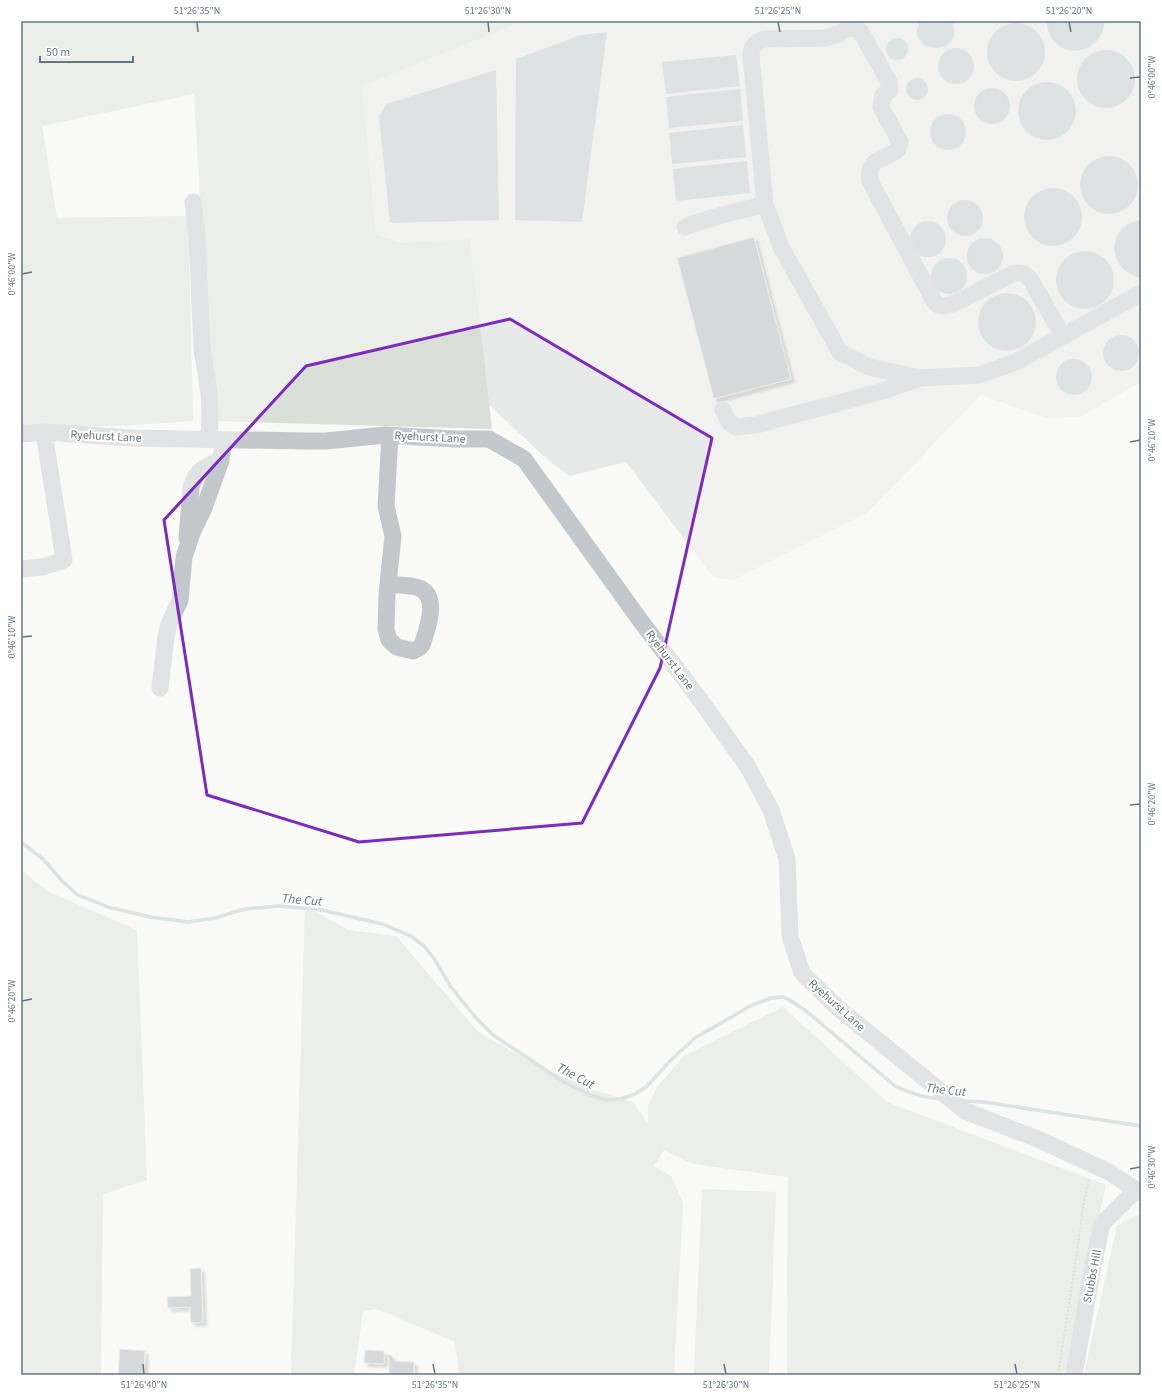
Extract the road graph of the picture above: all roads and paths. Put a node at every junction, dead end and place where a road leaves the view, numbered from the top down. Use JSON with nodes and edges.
{"nodes":[{"id":1,"x":853,"y":24,"type":"edge"},
{"id":2,"x":193,"y":202,"type":"dead end"},
{"id":3,"x":765,"y":204,"type":"junction"},
{"id":4,"x":685,"y":227,"type":"dead end"},
{"id":5,"x":1141,"y":293,"type":"edge"},
{"id":6,"x":1063,"y":336,"type":"junction"},
{"id":7,"x":920,"y":378,"type":"junction"},
{"id":8,"x":723,"y":410,"type":"dead end"},
{"id":9,"x":44,"y":432,"type":"junction"},
{"id":10,"x":21,"y":434,"type":"edge"},
{"id":11,"x":390,"y":436,"type":"junction"},
{"id":12,"x":217,"y":440,"type":"junction"},
{"id":13,"x":21,"y":569,"type":"edge"},
{"id":14,"x":388,"y":584,"type":"dead end"},
{"id":15,"x":160,"y":688,"type":"dead end"},
{"id":16,"x":1092,"y":1164,"type":"junction"},
{"id":17,"x":1139,"y":1192,"type":"edge"},
{"id":18,"x":1058,"y":1375,"type":"edge"},
{"id":19,"x":1074,"y":1375,"type":"edge"}],
"edges":[{"from":1,"to":3,"type":"street"},
{"from":1,"to":6,"type":"street"},
{"from":2,"to":12,"type":"street"},
{"from":3,"to":4,"type":"street"},
{"from":3,"to":7,"type":"street"},
{"from":5,"to":6,"type":"street"},
{"from":6,"to":7,"type":"street"},
{"from":7,"to":8,"type":"street"},
{"from":9,"to":10,"type":"street","name":"Ryehurst Lane"},
{"from":9,"to":12,"type":"street","name":"Ryehurst Lane"},
{"from":9,"to":13,"type":"street"},
{"from":11,"to":12,"type":"street","name":"Ryehurst Lane"},
{"from":11,"to":14,"type":"street"},
{"from":11,"to":16,"type":"street","name":"Ryehurst Lane"},
{"from":12,"to":15,"type":"street"},
{"from":16,"to":17,"type":"street","name":"Ryehurst Lane"},
{"from":16,"to":18,"type":"path"},
{"from":17,"to":19,"type":"street","name":"Stubbs Hill"}]}
